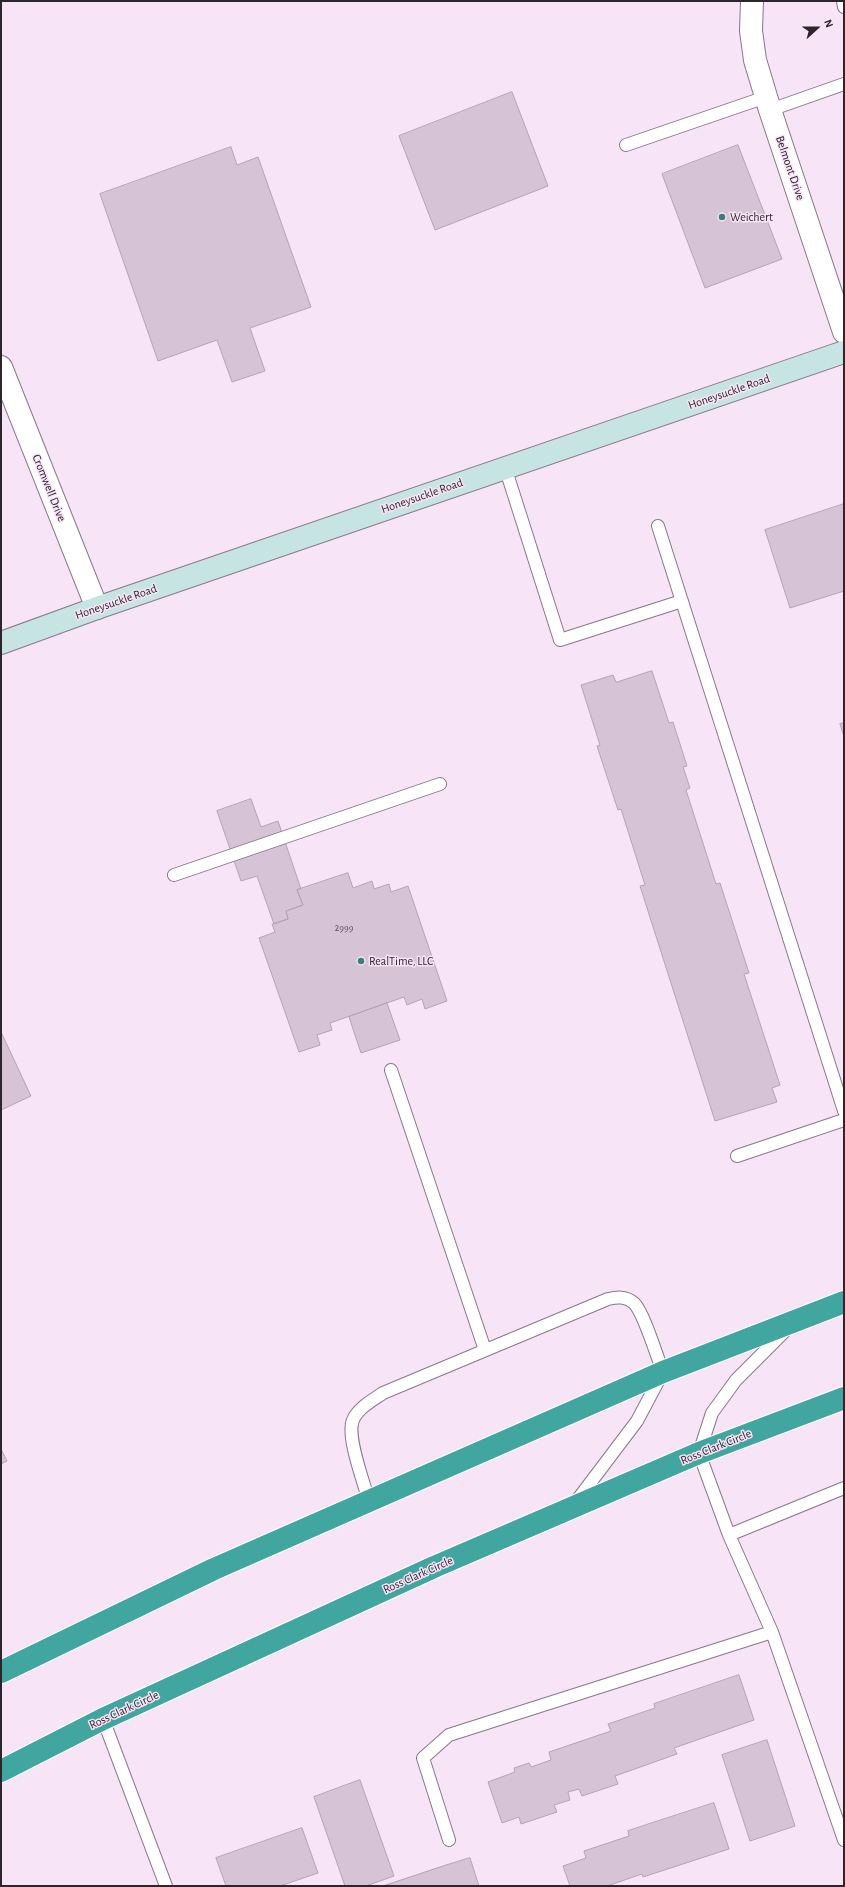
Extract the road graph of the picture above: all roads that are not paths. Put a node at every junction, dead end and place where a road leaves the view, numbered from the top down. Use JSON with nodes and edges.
{"nodes":[{"id":1,"x":752,"y":1,"type":"edge"},
{"id":2,"x":843,"y":1,"type":"edge"},
{"id":3,"x":844,"y":7,"type":"edge"},
{"id":4,"x":844,"y":84,"type":"edge"},
{"id":5,"x":768,"y":103,"type":"junction"},
{"id":6,"x":626,"y":145,"type":"dead end"},
{"id":7,"x":844,"y":332,"type":"edge"},
{"id":8,"x":844,"y":352,"type":"edge"},
{"id":9,"x":1,"y":368,"type":"edge"},
{"id":10,"x":505,"y":467,"type":"junction"},
{"id":11,"x":658,"y":526,"type":"dead end"},
{"id":12,"x":682,"y":601,"type":"junction"},
{"id":13,"x":97,"y":608,"type":"junction"},
{"id":14,"x":1,"y":643,"type":"edge"},
{"id":15,"x":440,"y":784,"type":"dead end"},
{"id":16,"x":174,"y":875,"type":"dead end"},
{"id":17,"x":391,"y":1070,"type":"dead end"},
{"id":18,"x":844,"y":1110,"type":"edge"},
{"id":19,"x":844,"y":1120,"type":"edge"},
{"id":20,"x":737,"y":1156,"type":"dead end"},
{"id":21,"x":844,"y":1302,"type":"edge"},
{"id":22,"x":796,"y":1320,"type":"junction"},
{"id":23,"x":485,"y":1350,"type":"junction"},
{"id":24,"x":662,"y":1372,"type":"junction"},
{"id":25,"x":844,"y":1398,"type":"edge"},
{"id":26,"x":699,"y":1453,"type":"junction"},
{"id":27,"x":844,"y":1488,"type":"edge"},
{"id":28,"x":369,"y":1501,"type":"junction"},
{"id":29,"x":570,"y":1509,"type":"junction"},
{"id":30,"x":729,"y":1535,"type":"junction"},
{"id":31,"x":772,"y":1632,"type":"junction"},
{"id":32,"x":1,"y":1672,"type":"edge"},
{"id":33,"x":103,"y":1719,"type":"junction"},
{"id":34,"x":1,"y":1771,"type":"edge"},
{"id":35,"x":449,"y":1840,"type":"dead end"},
{"id":36,"x":844,"y":1840,"type":"edge"},
{"id":37,"x":166,"y":1886,"type":"edge"}],
"edges":[{"from":1,"to":5,"type":"street","name":"Belmont Drive"},
{"from":2,"to":3,"type":"lane"},
{"from":4,"to":5,"type":"lane"},
{"from":5,"to":6,"type":"lane"},
{"from":5,"to":7,"type":"street","name":"Belmont Drive"},
{"from":8,"to":10,"type":"main road","name":"Honeysuckle Road"},
{"from":9,"to":13,"type":"street","name":"Cromwell Drive"},
{"from":10,"to":12,"type":"lane"},
{"from":10,"to":13,"type":"main road","name":"Honeysuckle Road"},
{"from":11,"to":12,"type":"lane"},
{"from":12,"to":18,"type":"lane"},
{"from":13,"to":14,"type":"main road","name":"Honeysuckle Road"},
{"from":15,"to":16,"type":"lane"},
{"from":17,"to":23,"type":"lane"},
{"from":19,"to":20,"type":"lane"},
{"from":21,"to":22,"type":"highway"},
{"from":22,"to":24,"type":"highway"},
{"from":22,"to":26,"type":"lane"},
{"from":23,"to":24,"type":"lane"},
{"from":23,"to":28,"type":"lane"},
{"from":24,"to":28,"type":"highway"},
{"from":24,"to":29,"type":"lane"},
{"from":25,"to":26,"type":"highway","name":"Ross Clark Circle"},
{"from":26,"to":29,"type":"highway","name":"Ross Clark Circle"},
{"from":26,"to":30,"type":"lane"},
{"from":27,"to":30,"type":"lane"},
{"from":28,"to":32,"type":"highway"},
{"from":29,"to":33,"type":"highway","name":"Ross Clark Circle"},
{"from":30,"to":31,"type":"lane"},
{"from":31,"to":35,"type":"lane"},
{"from":31,"to":36,"type":"lane"},
{"from":33,"to":34,"type":"highway","name":"Ross Clark Circle"},
{"from":33,"to":37,"type":"lane"}]}
